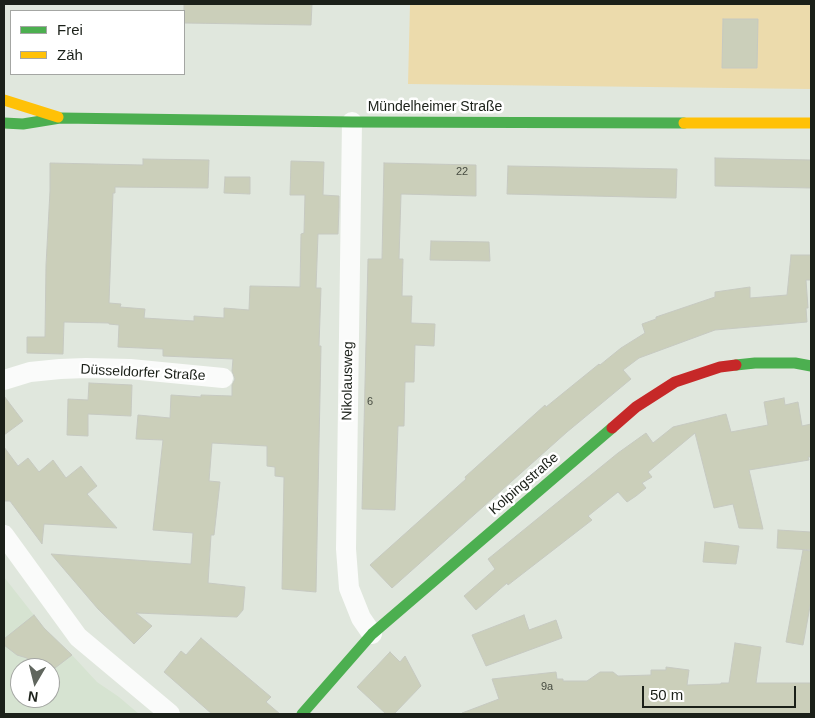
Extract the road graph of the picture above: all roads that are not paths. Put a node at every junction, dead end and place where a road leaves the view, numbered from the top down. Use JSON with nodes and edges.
{"nodes":[{"id":1,"x":4,"y":100,"type":"edge"},
{"id":2,"x":60,"y":118,"type":"junction"},
{"id":3,"x":352,"y":122,"type":"junction"},
{"id":4,"x":4,"y":123,"type":"edge"},
{"id":5,"x":811,"y":123,"type":"edge"},
{"id":6,"x":811,"y":366,"type":"edge"},
{"id":7,"x":223,"y":378,"type":"dead end"},
{"id":8,"x":4,"y":380,"type":"edge"},
{"id":9,"x":4,"y":535,"type":"edge"},
{"id":10,"x":372,"y":634,"type":"junction"},
{"id":11,"x":170,"y":714,"type":"edge"},
{"id":12,"x":302,"y":714,"type":"edge"}],
"edges":[{"from":1,"to":2,"type":"main road","name":"Mündelheimer Straße"},
{"from":2,"to":3,"type":"main road","name":"Mündelheimer Straße"},
{"from":2,"to":4,"type":"main road","name":"Mündelheimer Straße"},
{"from":3,"to":5,"type":"main road","name":"Mündelheimer Straße"},
{"from":3,"to":10,"type":"street","name":"Nikolausweg"},
{"from":6,"to":10,"type":"main road","name":"Kolpingstraße"},
{"from":7,"to":8,"type":"street","name":"Düsseldorfer Straße"},
{"from":9,"to":11,"type":"street"},
{"from":10,"to":12,"type":"main road","name":"Kolpingstraße"}]}
